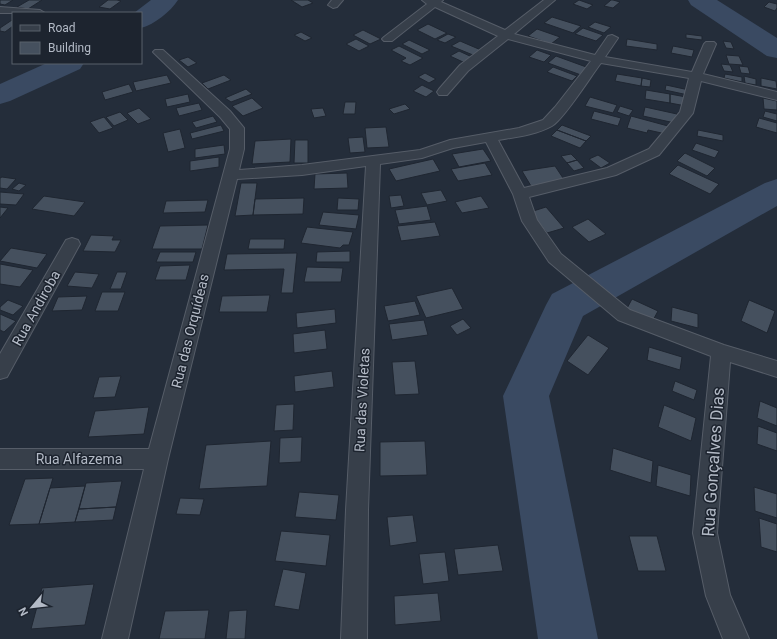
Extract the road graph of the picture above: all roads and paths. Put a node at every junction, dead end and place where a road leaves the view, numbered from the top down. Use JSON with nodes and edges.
{"nodes":[{"id":1,"x":550,"y":0,"type":"edge"},
{"id":2,"x":432,"y":1,"type":"edge"},
{"id":3,"x":0,"y":10,"type":"edge"},
{"id":4,"x":27,"y":12,"type":"edge"},
{"id":5,"x":506,"y":35,"type":"junction"},
{"id":6,"x":612,"y":38,"type":"dead end"},
{"id":7,"x":388,"y":39,"type":"dead end"},
{"id":8,"x":710,"y":44,"type":"dead end"},
{"id":9,"x":159,"y":52,"type":"dead end"},
{"id":10,"x":598,"y":59,"type":"junction"},
{"id":11,"x":696,"y":76,"type":"junction"},
{"id":12,"x":443,"y":92,"type":"dead end"},
{"id":13,"x":777,"y":96,"type":"edge"},
{"id":14,"x":491,"y":138,"type":"junction"},
{"id":15,"x":373,"y":160,"type":"junction"},
{"id":16,"x":230,"y":175,"type":"junction"},
{"id":17,"x":520,"y":194,"type":"junction"},
{"id":18,"x":72,"y":244,"type":"dead end"},
{"id":19,"x":721,"y":352,"type":"junction"},
{"id":20,"x":777,"y":369,"type":"edge"},
{"id":21,"x":0,"y":371,"type":"edge"},
{"id":22,"x":0,"y":459,"type":"edge"},
{"id":23,"x":157,"y":459,"type":"junction"},
{"id":24,"x":115,"y":639,"type":"edge"},
{"id":25,"x":354,"y":639,"type":"edge"},
{"id":26,"x":736,"y":639,"type":"edge"}],
"edges":[{"from":1,"to":5,"type":"street"},
{"from":2,"to":5,"type":"street"},
{"from":2,"to":7,"type":"street"},
{"from":3,"to":4,"type":"street"},
{"from":5,"to":10,"type":"street"},
{"from":5,"to":12,"type":"street"},
{"from":6,"to":10,"type":"street"},
{"from":8,"to":11,"type":"street"},
{"from":9,"to":16,"type":"street","name":"Rua das Orquídeas"},
{"from":10,"to":11,"type":"street"},
{"from":10,"to":14,"type":"street"},
{"from":11,"to":13,"type":"street"},
{"from":11,"to":17,"type":"street"},
{"from":14,"to":15,"type":"street"},
{"from":14,"to":17,"type":"street"},
{"from":15,"to":16,"type":"street"},
{"from":15,"to":25,"type":"street","name":"Rua das Violetas"},
{"from":16,"to":23,"type":"street","name":"Rua das Orquídeas"},
{"from":17,"to":19,"type":"street"},
{"from":18,"to":21,"type":"street","name":"Rua Andiroba"},
{"from":19,"to":20,"type":"street"},
{"from":19,"to":26,"type":"street","name":"Rua Gonçalves Dias"},
{"from":22,"to":23,"type":"street","name":"Rua Alfazema"},
{"from":23,"to":24,"type":"street","name":"Rua das Orquídeas"}]}
